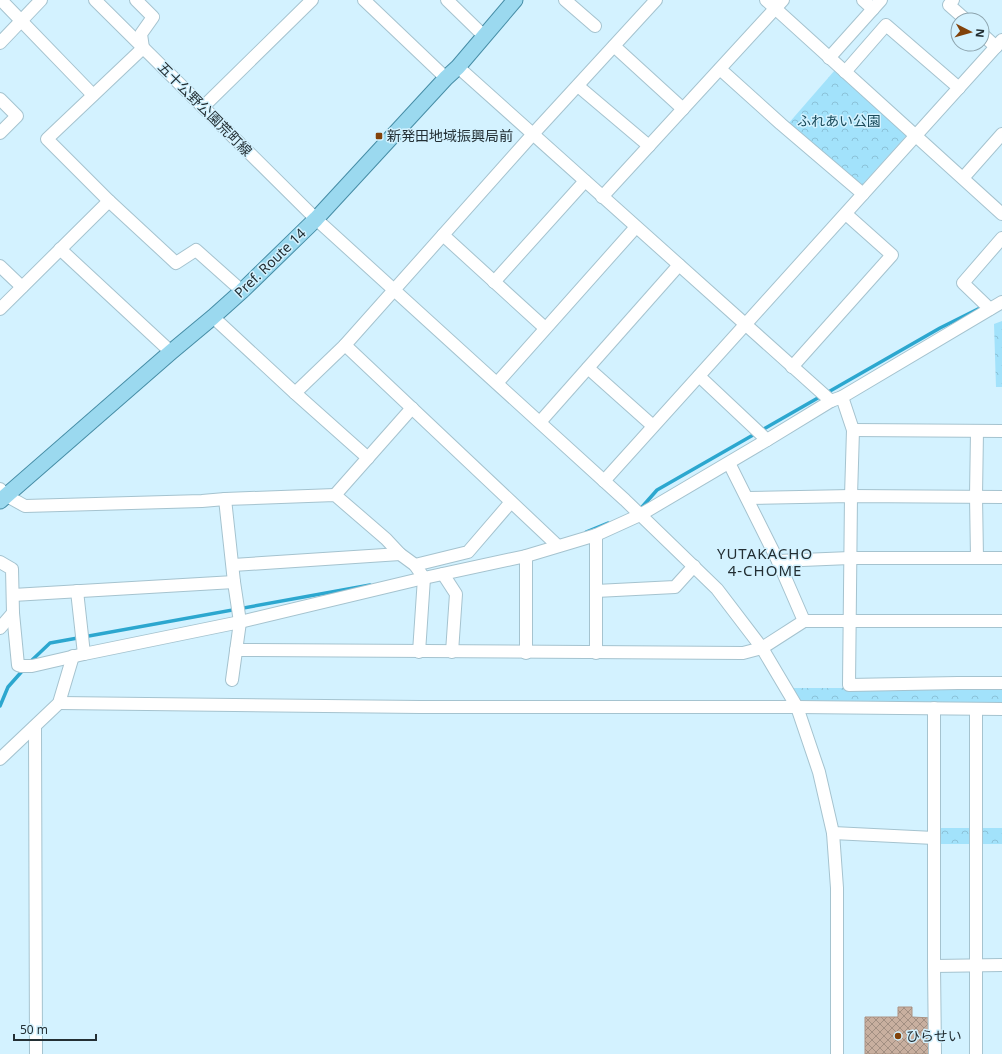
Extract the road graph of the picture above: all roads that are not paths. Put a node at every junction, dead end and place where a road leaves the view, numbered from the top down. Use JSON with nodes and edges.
{"nodes":[{"id":1,"x":1,"y":0,"type":"edge"},
{"id":2,"x":41,"y":0,"type":"edge"},
{"id":3,"x":95,"y":0,"type":"edge"},
{"id":4,"x":136,"y":0,"type":"edge"},
{"id":5,"x":312,"y":0,"type":"edge"},
{"id":6,"x":364,"y":0,"type":"edge"},
{"id":7,"x":447,"y":0,"type":"edge"},
{"id":8,"x":515,"y":0,"type":"edge"},
{"id":9,"x":565,"y":0,"type":"edge"},
{"id":10,"x":656,"y":0,"type":"edge"},
{"id":11,"x":766,"y":0,"type":"edge"},
{"id":12,"x":863,"y":0,"type":"edge"},
{"id":13,"x":953,"y":0,"type":"edge"},
{"id":14,"x":877,"y":4,"type":"edge"},
{"id":15,"x":780,"y":5,"type":"edge"},
{"id":16,"x":958,"y":12,"type":"edge"},
{"id":17,"x":21,"y":21,"type":"junction"},
{"id":18,"x":595,"y":26,"type":"dead end"},
{"id":19,"x":484,"y":36,"type":"junction"},
{"id":20,"x":990,"y":39,"type":"edge"},
{"id":21,"x":0,"y":43,"type":"edge"},
{"id":22,"x":999,"y":44,"type":"edge"},
{"id":23,"x":614,"y":46,"type":"junction"},
{"id":24,"x":143,"y":48,"type":"junction"},
{"id":25,"x":829,"y":58,"type":"junction"},
{"id":26,"x":458,"y":67,"type":"junction"},
{"id":27,"x":720,"y":69,"type":"junction"},
{"id":28,"x":845,"y":72,"type":"junction"},
{"id":29,"x":446,"y":78,"type":"junction"},
{"id":30,"x":578,"y":86,"type":"junction"},
{"id":31,"x":959,"y":88,"type":"junction"},
{"id":32,"x":93,"y":95,"type":"junction"},
{"id":33,"x":0,"y":99,"type":"edge"},
{"id":34,"x":203,"y":107,"type":"junction"},
{"id":35,"x":684,"y":109,"type":"junction"},
{"id":36,"x":0,"y":133,"type":"edge"},
{"id":37,"x":533,"y":134,"type":"junction"},
{"id":38,"x":1002,"y":134,"type":"edge"},
{"id":39,"x":916,"y":136,"type":"junction"},
{"id":40,"x":649,"y":146,"type":"junction"},
{"id":41,"x":962,"y":178,"type":"junction"},
{"id":42,"x":585,"y":181,"type":"junction"},
{"id":43,"x":863,"y":194,"type":"junction"},
{"id":44,"x":602,"y":197,"type":"junction"},
{"id":45,"x":109,"y":201,"type":"junction"},
{"id":46,"x":846,"y":214,"type":"junction"},
{"id":47,"x":1002,"y":214,"type":"edge"},
{"id":48,"x":316,"y":219,"type":"junction"},
{"id":49,"x":636,"y":227,"type":"junction"},
{"id":50,"x":443,"y":235,"type":"junction"},
{"id":51,"x":1002,"y":238,"type":"edge"},
{"id":52,"x":60,"y":249,"type":"junction"},
{"id":53,"x":679,"y":265,"type":"junction"},
{"id":54,"x":0,"y":266,"type":"edge"},
{"id":55,"x":494,"y":282,"type":"junction"},
{"id":56,"x":22,"y":287,"type":"junction"},
{"id":57,"x":394,"y":290,"type":"junction"},
{"id":58,"x":242,"y":291,"type":"junction"},
{"id":59,"x":1002,"y":302,"type":"edge"},
{"id":60,"x":0,"y":309,"type":"edge"},
{"id":61,"x":990,"y":309,"type":"junction"},
{"id":62,"x":213,"y":317,"type":"junction"},
{"id":63,"x":745,"y":324,"type":"junction"},
{"id":64,"x":545,"y":328,"type":"junction"},
{"id":65,"x":345,"y":345,"type":"junction"},
{"id":66,"x":171,"y":352,"type":"junction"},
{"id":67,"x":792,"y":367,"type":"junction"},
{"id":68,"x":588,"y":368,"type":"junction"},
{"id":69,"x":699,"y":376,"type":"junction"},
{"id":70,"x":497,"y":383,"type":"junction"},
{"id":71,"x":295,"y":393,"type":"junction"},
{"id":72,"x":836,"y":399,"type":"junction"},
{"id":73,"x":412,"y":408,"type":"junction"},
{"id":74,"x":540,"y":422,"type":"junction"},
{"id":75,"x":653,"y":426,"type":"junction"},
{"id":76,"x":853,"y":430,"type":"junction"},
{"id":77,"x":977,"y":431,"type":"junction"},
{"id":78,"x":1002,"y":431,"type":"edge"},
{"id":79,"x":767,"y":440,"type":"junction"},
{"id":80,"x":368,"y":458,"type":"junction"},
{"id":81,"x":729,"y":463,"type":"junction"},
{"id":82,"x":604,"y":481,"type":"junction"},
{"id":83,"x":2,"y":495,"type":"edge"},
{"id":84,"x":335,"y":495,"type":"junction"},
{"id":85,"x":851,"y":496,"type":"junction"},
{"id":86,"x":976,"y":496,"type":"junction"},
{"id":87,"x":1002,"y":496,"type":"edge"},
{"id":88,"x":747,"y":498,"type":"junction"},
{"id":89,"x":225,"y":499,"type":"junction"},
{"id":90,"x":512,"y":502,"type":"junction"},
{"id":91,"x":640,"y":515,"type":"junction"},
{"id":92,"x":596,"y":535,"type":"junction"},
{"id":93,"x":558,"y":546,"type":"junction"},
{"id":94,"x":400,"y":554,"type":"junction"},
{"id":95,"x":526,"y":556,"type":"junction"},
{"id":96,"x":850,"y":558,"type":"junction"},
{"id":97,"x":977,"y":558,"type":"junction"},
{"id":98,"x":1002,"y":558,"type":"edge"},
{"id":99,"x":778,"y":560,"type":"junction"},
{"id":100,"x":0,"y":562,"type":"edge"},
{"id":101,"x":233,"y":565,"type":"junction"},
{"id":102,"x":415,"y":565,"type":"junction"},
{"id":103,"x":694,"y":566,"type":"junction"},
{"id":104,"x":443,"y":574,"type":"junction"},
{"id":105,"x":424,"y":578,"type":"junction"},
{"id":106,"x":234,"y":582,"type":"junction"},
{"id":107,"x":77,"y":591,"type":"junction"},
{"id":108,"x":596,"y":591,"type":"junction"},
{"id":109,"x":13,"y":595,"type":"junction"},
{"id":110,"x":13,"y":613,"type":"junction"},
{"id":111,"x":1002,"y":620,"type":"edge"},
{"id":112,"x":804,"y":621,"type":"junction"},
{"id":113,"x":240,"y":622,"type":"junction"},
{"id":114,"x":849,"y":622,"type":"junction"},
{"id":115,"x":0,"y":628,"type":"edge"},
{"id":116,"x":762,"y":648,"type":"junction"},
{"id":117,"x":236,"y":650,"type":"junction"},
{"id":118,"x":419,"y":652,"type":"junction"},
{"id":119,"x":452,"y":652,"type":"junction"},
{"id":120,"x":526,"y":653,"type":"junction"},
{"id":121,"x":596,"y":653,"type":"junction"},
{"id":122,"x":79,"y":655,"type":"junction"},
{"id":123,"x":232,"y":680,"type":"dead end"},
{"id":124,"x":1002,"y":683,"type":"edge"},
{"id":125,"x":59,"y":703,"type":"junction"},
{"id":126,"x":797,"y":707,"type":"junction"},
{"id":127,"x":934,"y":708,"type":"junction"},
{"id":128,"x":976,"y":709,"type":"junction"},
{"id":129,"x":1002,"y":709,"type":"edge"},
{"id":130,"x":35,"y":727,"type":"junction"},
{"id":131,"x":0,"y":759,"type":"edge"},
{"id":132,"x":833,"y":833,"type":"junction"},
{"id":133,"x":934,"y":838,"type":"junction"},
{"id":134,"x":1002,"y":965,"type":"edge"},
{"id":135,"x":934,"y":966,"type":"junction"},
{"id":136,"x":976,"y":966,"type":"junction"},
{"id":137,"x":36,"y":1054,"type":"edge"},
{"id":138,"x":837,"y":1054,"type":"edge"},
{"id":139,"x":935,"y":1054,"type":"edge"},
{"id":140,"x":976,"y":1054,"type":"edge"}],
"edges":[{"from":1,"to":17,"type":"street"},
{"from":2,"to":17,"type":"street"},
{"from":3,"to":24,"type":"street","name":"五十公野公園荒町線"},
{"from":4,"to":24,"type":"street"},
{"from":5,"to":34,"type":"street"},
{"from":6,"to":29,"type":"street"},
{"from":7,"to":19,"type":"street"},
{"from":8,"to":19,"type":"main road","name":"Pref. Route 14"},
{"from":9,"to":18,"type":"street"},
{"from":10,"to":23,"type":"street"},
{"from":11,"to":15,"type":"street"},
{"from":12,"to":14,"type":"street"},
{"from":13,"to":16,"type":"street"},
{"from":14,"to":25,"type":"street"},
{"from":15,"to":25,"type":"street"},
{"from":15,"to":27,"type":"street"},
{"from":17,"to":21,"type":"street"},
{"from":17,"to":32,"type":"street"},
{"from":19,"to":26,"type":"main road","name":"Pref. Route 14"},
{"from":20,"to":22,"type":"street"},
{"from":22,"to":31,"type":"street"},
{"from":23,"to":30,"type":"street"},
{"from":23,"to":35,"type":"street"},
{"from":24,"to":32,"type":"street"},
{"from":24,"to":34,"type":"street","name":"五十公野公園荒町線"},
{"from":25,"to":28,"type":"street"},
{"from":26,"to":29,"type":"main road","name":"Pref. Route 14"},
{"from":26,"to":37,"type":"street"},
{"from":27,"to":35,"type":"street"},
{"from":27,"to":43,"type":"street"},
{"from":28,"to":31,"type":"street"},
{"from":28,"to":39,"type":"street"},
{"from":29,"to":48,"type":"main road","name":"Pref. Route 14"},
{"from":30,"to":37,"type":"street"},
{"from":30,"to":40,"type":"street"},
{"from":31,"to":39,"type":"street"},
{"from":32,"to":45,"type":"street"},
{"from":33,"to":36,"type":"street"},
{"from":34,"to":48,"type":"street","name":"五十公野公園荒町線"},
{"from":35,"to":40,"type":"street"},
{"from":37,"to":42,"type":"street"},
{"from":37,"to":50,"type":"street"},
{"from":38,"to":41,"type":"street"},
{"from":39,"to":41,"type":"street"},
{"from":39,"to":43,"type":"street"},
{"from":40,"to":44,"type":"street"},
{"from":41,"to":47,"type":"street"},
{"from":42,"to":44,"type":"street"},
{"from":42,"to":55,"type":"street"},
{"from":43,"to":46,"type":"street"},
{"from":44,"to":49,"type":"street"},
{"from":45,"to":52,"type":"street"},
{"from":45,"to":58,"type":"street"},
{"from":46,"to":63,"type":"street"},
{"from":46,"to":67,"type":"street"},
{"from":48,"to":57,"type":"street","name":"五十公野公園荒町線"},
{"from":48,"to":58,"type":"main road","name":"Pref. Route 14"},
{"from":49,"to":53,"type":"street"},
{"from":49,"to":64,"type":"street"},
{"from":50,"to":55,"type":"street"},
{"from":50,"to":57,"type":"street"},
{"from":51,"to":61,"type":"street"},
{"from":52,"to":56,"type":"street"},
{"from":52,"to":66,"type":"street"},
{"from":53,"to":63,"type":"street"},
{"from":53,"to":68,"type":"street"},
{"from":54,"to":56,"type":"street"},
{"from":55,"to":64,"type":"street"},
{"from":56,"to":60,"type":"street"},
{"from":57,"to":65,"type":"street"},
{"from":57,"to":70,"type":"street","name":"五十公野公園荒町線"},
{"from":58,"to":62,"type":"main road","name":"Pref. Route 14"},
{"from":59,"to":61,"type":"street"},
{"from":61,"to":72,"type":"street"},
{"from":62,"to":66,"type":"main road","name":"Pref. Route 14"},
{"from":62,"to":71,"type":"street"},
{"from":63,"to":67,"type":"street"},
{"from":63,"to":69,"type":"street"},
{"from":64,"to":70,"type":"street"},
{"from":65,"to":71,"type":"street"},
{"from":65,"to":73,"type":"street"},
{"from":66,"to":83,"type":"main road","name":"Pref. Route 14"},
{"from":67,"to":72,"type":"street"},
{"from":68,"to":74,"type":"street"},
{"from":68,"to":75,"type":"street"},
{"from":69,"to":75,"type":"street"},
{"from":69,"to":79,"type":"street"},
{"from":70,"to":74,"type":"street","name":"五十公野公園荒町線"},
{"from":71,"to":80,"type":"street"},
{"from":72,"to":76,"type":"street"},
{"from":72,"to":79,"type":"street"},
{"from":73,"to":80,"type":"street"},
{"from":73,"to":90,"type":"street"},
{"from":74,"to":82,"type":"street","name":"五十公野公園荒町線"},
{"from":75,"to":82,"type":"street"},
{"from":76,"to":77,"type":"street"},
{"from":76,"to":85,"type":"street"},
{"from":77,"to":78,"type":"street"},
{"from":77,"to":86,"type":"street"},
{"from":79,"to":81,"type":"street"},
{"from":80,"to":84,"type":"street"},
{"from":81,"to":88,"type":"street"},
{"from":81,"to":91,"type":"street"},
{"from":82,"to":91,"type":"street","name":"五十公野公園荒町線"},
{"from":83,"to":89,"type":"street"},
{"from":84,"to":89,"type":"street"},
{"from":84,"to":94,"type":"street"},
{"from":85,"to":86,"type":"street"},
{"from":85,"to":88,"type":"street"},
{"from":85,"to":96,"type":"street"},
{"from":86,"to":87,"type":"street"},
{"from":86,"to":97,"type":"street"},
{"from":88,"to":99,"type":"street"},
{"from":89,"to":101,"type":"street"},
{"from":90,"to":93,"type":"street"},
{"from":90,"to":102,"type":"street"},
{"from":91,"to":92,"type":"street"},
{"from":91,"to":103,"type":"street","name":"五十公野公園荒町線"},
{"from":92,"to":93,"type":"street"},
{"from":92,"to":108,"type":"street"},
{"from":93,"to":95,"type":"street"},
{"from":94,"to":101,"type":"street"},
{"from":94,"to":102,"type":"street"},
{"from":95,"to":104,"type":"street"},
{"from":95,"to":120,"type":"street"},
{"from":96,"to":97,"type":"street"},
{"from":96,"to":99,"type":"street"},
{"from":96,"to":114,"type":"street"},
{"from":97,"to":98,"type":"street"},
{"from":99,"to":112,"type":"street"},
{"from":100,"to":109,"type":"street"},
{"from":101,"to":106,"type":"street"},
{"from":102,"to":105,"type":"street"},
{"from":103,"to":108,"type":"street"},
{"from":103,"to":116,"type":"street","name":"五十公野公園荒町線"},
{"from":104,"to":105,"type":"street"},
{"from":104,"to":119,"type":"street"},
{"from":105,"to":113,"type":"street"},
{"from":105,"to":118,"type":"street"},
{"from":106,"to":107,"type":"street"},
{"from":106,"to":113,"type":"street"},
{"from":107,"to":109,"type":"street"},
{"from":107,"to":122,"type":"street"},
{"from":108,"to":121,"type":"street"},
{"from":109,"to":110,"type":"street"},
{"from":110,"to":115,"type":"street"},
{"from":110,"to":122,"type":"street"},
{"from":111,"to":114,"type":"street"},
{"from":112,"to":114,"type":"street"},
{"from":112,"to":116,"type":"street"},
{"from":113,"to":117,"type":"street"},
{"from":113,"to":122,"type":"street"},
{"from":114,"to":124,"type":"street"},
{"from":116,"to":121,"type":"street"},
{"from":116,"to":126,"type":"street","name":"五十公野公園荒町線"},
{"from":117,"to":118,"type":"street"},
{"from":117,"to":123,"type":"street"},
{"from":118,"to":119,"type":"street"},
{"from":119,"to":120,"type":"street"},
{"from":120,"to":121,"type":"street"},
{"from":122,"to":125,"type":"street"},
{"from":125,"to":126,"type":"street"},
{"from":125,"to":130,"type":"street"},
{"from":126,"to":127,"type":"street"},
{"from":126,"to":132,"type":"street","name":"五十公野公園荒町線"},
{"from":127,"to":128,"type":"street"},
{"from":127,"to":133,"type":"street"},
{"from":128,"to":129,"type":"street"},
{"from":128,"to":136,"type":"street"},
{"from":130,"to":131,"type":"street"},
{"from":130,"to":137,"type":"street"},
{"from":132,"to":133,"type":"street"},
{"from":132,"to":138,"type":"street","name":"五十公野公園荒町線"},
{"from":133,"to":135,"type":"street"},
{"from":134,"to":136,"type":"street"},
{"from":135,"to":136,"type":"street"},
{"from":135,"to":139,"type":"street"},
{"from":136,"to":140,"type":"street"}]}
